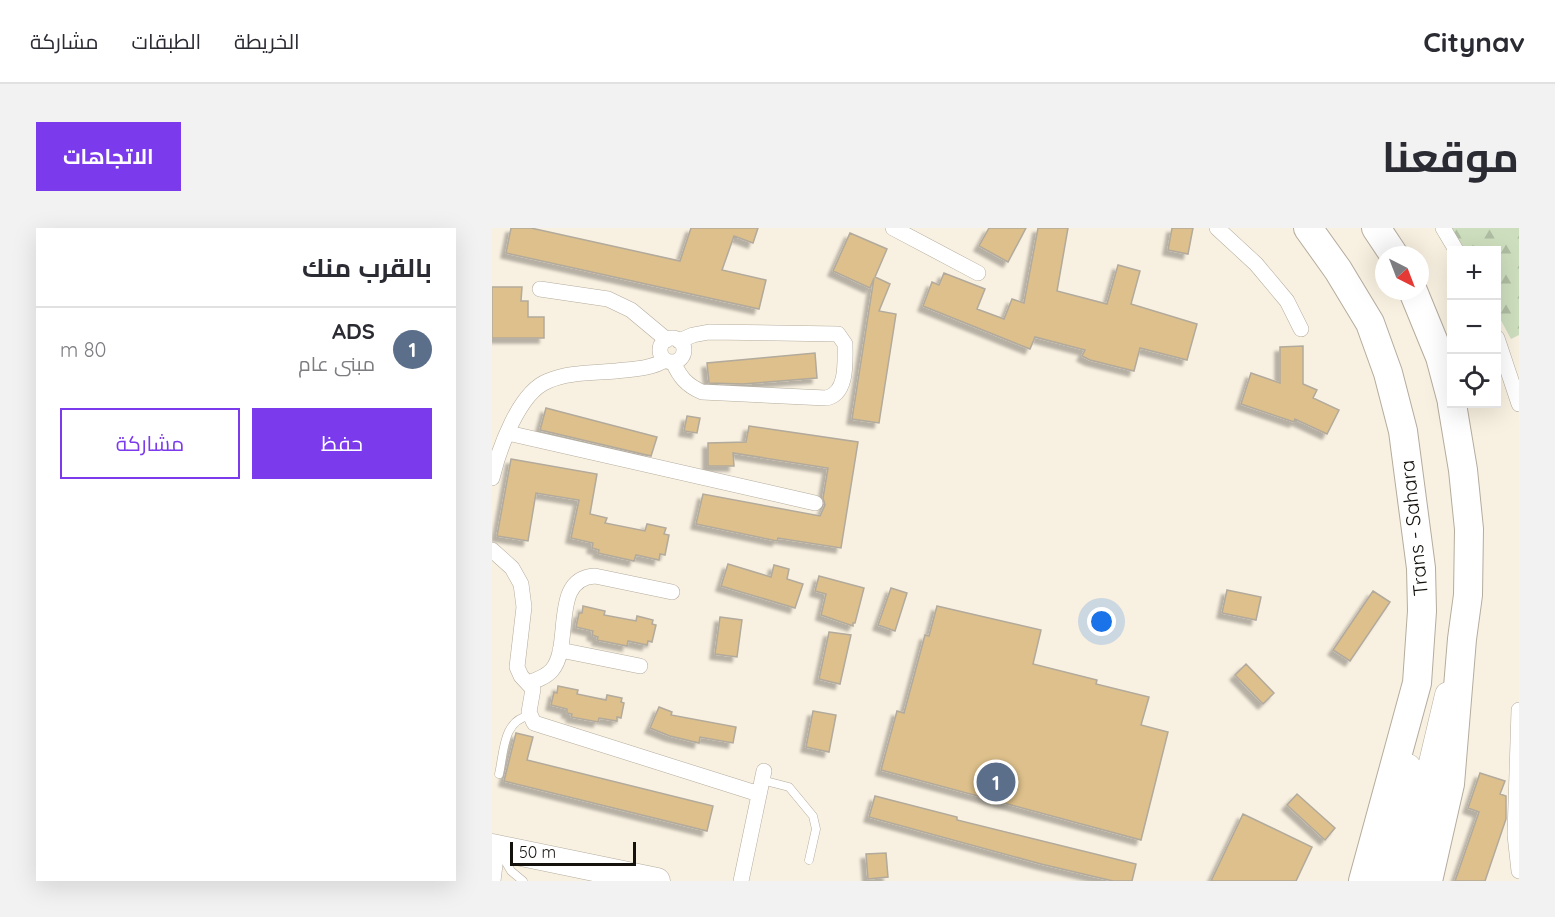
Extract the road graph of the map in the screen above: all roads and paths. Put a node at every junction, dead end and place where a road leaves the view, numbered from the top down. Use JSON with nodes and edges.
{"nodes":[{"id":1,"x":893,"y":228,"type":"edge"},
{"id":2,"x":1217,"y":228,"type":"edge"},
{"id":3,"x":1308,"y":228,"type":"edge"},
{"id":4,"x":1377,"y":228,"type":"edge"},
{"id":5,"x":1385,"y":228,"type":"edge"},
{"id":6,"x":1443,"y":228,"type":"edge"},
{"id":7,"x":1388,"y":246,"type":"edge"},
{"id":8,"x":1394,"y":246,"type":"edge"},
{"id":9,"x":1454,"y":246,"type":"edge"},
{"id":10,"x":978,"y":273,"type":"dead end"},
{"id":11,"x":540,"y":289,"type":"dead end"},
{"id":12,"x":1417,"y":300,"type":"edge"},
{"id":13,"x":1301,"y":329,"type":"dead end"},
{"id":14,"x":673,"y":340,"type":"junction"},
{"id":15,"x":1501,"y":350,"type":"edge"},
{"id":16,"x":669,"y":361,"type":"junction"},
{"id":17,"x":1447,"y":384,"type":"edge"},
{"id":18,"x":1519,"y":404,"type":"edge"},
{"id":19,"x":1453,"y":408,"type":"edge"},
{"id":20,"x":508,"y":433,"type":"junction"},
{"id":21,"x":492,"y":478,"type":"edge"},
{"id":22,"x":815,"y":503,"type":"dead end"},
{"id":23,"x":492,"y":550,"type":"edge"},
{"id":24,"x":672,"y":592,"type":"dead end"},
{"id":25,"x":1462,"y":639,"type":"junction"},
{"id":26,"x":560,"y":650,"type":"junction"},
{"id":27,"x":640,"y":666,"type":"dead end"},
{"id":28,"x":528,"y":683,"type":"junction"},
{"id":29,"x":1417,"y":683,"type":"junction"},
{"id":30,"x":1519,"y":710,"type":"edge"},
{"id":31,"x":529,"y":716,"type":"junction"},
{"id":32,"x":499,"y":774,"type":"dead end"},
{"id":33,"x":762,"y":782,"type":"junction"},
{"id":34,"x":495,"y":847,"type":"edge"},
{"id":35,"x":809,"y":860,"type":"dead end"},
{"id":36,"x":1519,"y":871,"type":"edge"},
{"id":37,"x":611,"y":877,"type":"edge"},
{"id":38,"x":493,"y":881,"type":"edge"},
{"id":39,"x":523,"y":881,"type":"edge"},
{"id":40,"x":657,"y":881,"type":"edge"},
{"id":41,"x":741,"y":881,"type":"edge"},
{"id":42,"x":1363,"y":881,"type":"edge"},
{"id":43,"x":1380,"y":881,"type":"edge"},
{"id":44,"x":1404,"y":881,"type":"edge"},
{"id":45,"x":1428,"y":881,"type":"edge"}],
"edges":[{"from":1,"to":10,"type":"street"},
{"from":2,"to":13,"type":"street"},
{"from":3,"to":29,"type":"highway","name":"Trans - Sahara"},
{"from":4,"to":7,"type":"highway"},
{"from":5,"to":8,"type":"highway"},
{"from":6,"to":9,"type":"street"},
{"from":11,"to":14,"type":"street"},
{"from":12,"to":17,"type":"highway"},
{"from":14,"to":16,"type":"street"},
{"from":14,"to":16,"type":"street"},
{"from":15,"to":18,"type":"street"},
{"from":16,"to":20,"type":"street"},
{"from":19,"to":25,"type":"highway"},
{"from":20,"to":21,"type":"street"},
{"from":20,"to":22,"type":"street"},
{"from":23,"to":28,"type":"street"},
{"from":24,"to":26,"type":"street"},
{"from":25,"to":44,"type":"main road"},
{"from":25,"to":45,"type":"highway"},
{"from":26,"to":27,"type":"street"},
{"from":26,"to":28,"type":"street"},
{"from":28,"to":31,"type":"street"},
{"from":29,"to":42,"type":"highway","name":"Trans - Sahara"},
{"from":29,"to":43,"type":"main road"},
{"from":30,"to":36,"type":"street"},
{"from":31,"to":32,"type":"lane"},
{"from":31,"to":33,"type":"street"},
{"from":33,"to":35,"type":"lane"},
{"from":33,"to":41,"type":"street"},
{"from":34,"to":37,"type":"main road"},
{"from":34,"to":38,"type":"street"},
{"from":34,"to":39,"type":"lane"},
{"from":37,"to":40,"type":"main road"}]}
